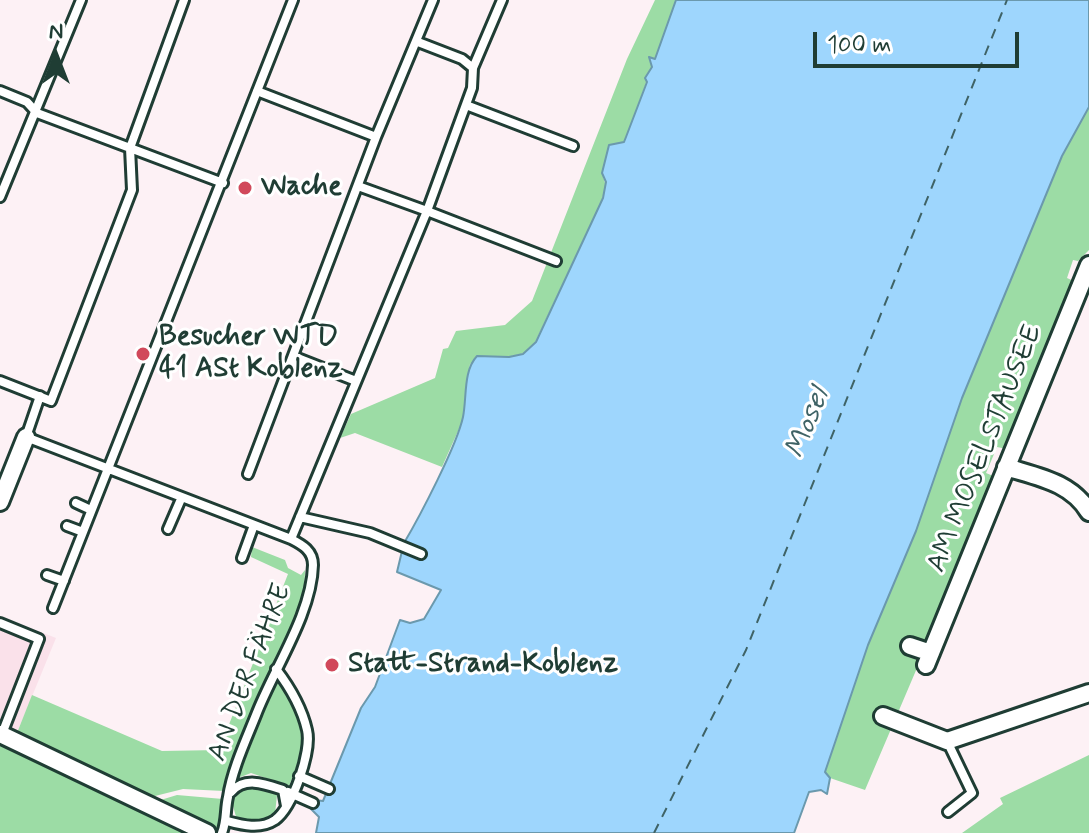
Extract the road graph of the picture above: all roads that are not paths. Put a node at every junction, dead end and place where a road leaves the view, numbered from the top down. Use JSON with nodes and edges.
{"nodes":[{"id":1,"x":81,"y":0,"type":"edge"},
{"id":2,"x":184,"y":0,"type":"edge"},
{"id":3,"x":293,"y":0,"type":"edge"},
{"id":4,"x":433,"y":0,"type":"edge"},
{"id":5,"x":502,"y":0,"type":"edge"},
{"id":6,"x":418,"y":42,"type":"junction"},
{"id":7,"x":473,"y":68,"type":"junction"},
{"id":8,"x":0,"y":91,"type":"edge"},
{"id":9,"x":257,"y":91,"type":"junction"},
{"id":10,"x":466,"y":105,"type":"junction"},
{"id":11,"x":37,"y":113,"type":"junction"},
{"id":12,"x":376,"y":137,"type":"junction"},
{"id":13,"x":573,"y":146,"type":"dead end"},
{"id":14,"x":130,"y":148,"type":"junction"},
{"id":15,"x":223,"y":183,"type":"junction"},
{"id":16,"x":358,"y":186,"type":"junction"},
{"id":17,"x":0,"y":197,"type":"edge"},
{"id":18,"x":427,"y":211,"type":"junction"},
{"id":19,"x":556,"y":261,"type":"dead end"},
{"id":20,"x":1089,"y":265,"type":"edge"},
{"id":21,"x":295,"y":357,"type":"junction"},
{"id":22,"x":0,"y":381,"type":"edge"},
{"id":23,"x":356,"y":381,"type":"junction"},
{"id":24,"x":40,"y":396,"type":"junction"},
{"id":25,"x":26,"y":437,"type":"junction"},
{"id":26,"x":1006,"y":467,"type":"junction"},
{"id":27,"x":107,"y":469,"type":"junction"},
{"id":28,"x":248,"y":474,"type":"dead end"},
{"id":29,"x":181,"y":499,"type":"junction"},
{"id":30,"x":0,"y":502,"type":"edge"},
{"id":31,"x":76,"y":503,"type":"dead end"},
{"id":32,"x":91,"y":510,"type":"junction"},
{"id":33,"x":1089,"y":512,"type":"edge"},
{"id":34,"x":300,"y":517,"type":"junction"},
{"id":35,"x":254,"y":525,"type":"junction"},
{"id":36,"x":67,"y":526,"type":"dead end"},
{"id":37,"x":168,"y":529,"type":"dead end"},
{"id":38,"x":83,"y":532,"type":"junction"},
{"id":39,"x":291,"y":539,"type":"junction"},
{"id":40,"x":421,"y":554,"type":"dead end"},
{"id":41,"x":242,"y":558,"type":"dead end"},
{"id":42,"x":47,"y":575,"type":"dead end"},
{"id":43,"x":64,"y":581,"type":"junction"},
{"id":44,"x":53,"y":608,"type":"dead end"},
{"id":45,"x":0,"y":623,"type":"edge"},
{"id":46,"x":910,"y":646,"type":"dead end"},
{"id":47,"x":276,"y":669,"type":"junction"},
{"id":48,"x":1089,"y":693,"type":"edge"},
{"id":49,"x":883,"y":716,"type":"dead end"},
{"id":50,"x":1,"y":735,"type":"edge"},
{"id":51,"x":947,"y":741,"type":"junction"},
{"id":52,"x":299,"y":776,"type":"junction"},
{"id":53,"x":329,"y":789,"type":"dead end"},
{"id":54,"x":288,"y":792,"type":"junction"},
{"id":55,"x":228,"y":796,"type":"junction"},
{"id":56,"x":313,"y":803,"type":"dead end"},
{"id":57,"x":948,"y":812,"type":"dead end"},
{"id":58,"x":227,"y":821,"type":"junction"},
{"id":59,"x":207,"y":833,"type":"edge"},
{"id":60,"x":222,"y":833,"type":"edge"}],
"edges":[{"from":1,"to":11,"type":"lane"},
{"from":2,"to":14,"type":"lane"},
{"from":3,"to":9,"type":"lane"},
{"from":4,"to":6,"type":"lane"},
{"from":5,"to":7,"type":"lane"},
{"from":6,"to":7,"type":"lane"},
{"from":6,"to":12,"type":"lane"},
{"from":7,"to":10,"type":"lane"},
{"from":8,"to":11,"type":"lane"},
{"from":9,"to":12,"type":"lane"},
{"from":9,"to":15,"type":"lane"},
{"from":10,"to":13,"type":"lane"},
{"from":10,"to":18,"type":"lane"},
{"from":11,"to":14,"type":"lane"},
{"from":11,"to":17,"type":"lane"},
{"from":12,"to":16,"type":"lane"},
{"from":14,"to":15,"type":"lane"},
{"from":14,"to":24,"type":"lane"},
{"from":15,"to":27,"type":"lane"},
{"from":16,"to":18,"type":"lane"},
{"from":16,"to":21,"type":"lane"},
{"from":18,"to":19,"type":"lane"},
{"from":18,"to":23,"type":"lane"},
{"from":20,"to":26,"type":"street","name":"AM MOSELSTAUSEE"},
{"from":21,"to":23,"type":"lane"},
{"from":21,"to":28,"type":"lane"},
{"from":22,"to":24,"type":"lane"},
{"from":23,"to":34,"type":"lane"},
{"from":24,"to":25,"type":"lane"},
{"from":25,"to":27,"type":"lane"},
{"from":25,"to":30,"type":"street"},
{"from":26,"to":33,"type":"street"},
{"from":26,"to":46,"type":"street","name":"AM MOSELSTAUSEE"},
{"from":27,"to":29,"type":"lane"},
{"from":27,"to":32,"type":"lane"},
{"from":29,"to":35,"type":"lane"},
{"from":29,"to":37,"type":"lane"},
{"from":31,"to":32,"type":"lane"},
{"from":32,"to":38,"type":"lane"},
{"from":34,"to":39,"type":"lane"},
{"from":34,"to":40,"type":"lane"},
{"from":35,"to":39,"type":"lane"},
{"from":35,"to":41,"type":"lane"},
{"from":36,"to":38,"type":"lane"},
{"from":38,"to":43,"type":"lane"},
{"from":39,"to":47,"type":"lane","name":"AN DER FÄHRE"},
{"from":42,"to":43,"type":"lane"},
{"from":43,"to":44,"type":"lane"},
{"from":45,"to":50,"type":"lane"},
{"from":47,"to":52,"type":"lane"},
{"from":47,"to":55,"type":"lane","name":"AN DER FÄHRE"},
{"from":48,"to":51,"type":"street"},
{"from":49,"to":51,"type":"street"},
{"from":50,"to":59,"type":"street"},
{"from":51,"to":57,"type":"lane"},
{"from":52,"to":53,"type":"lane"},
{"from":52,"to":54,"type":"lane"},
{"from":54,"to":55,"type":"lane"},
{"from":54,"to":56,"type":"lane"},
{"from":54,"to":58,"type":"lane"},
{"from":55,"to":58,"type":"lane","name":"AN DER FÄHRE"},
{"from":58,"to":60,"type":"lane","name":"AN DER FÄHRE"}]}
